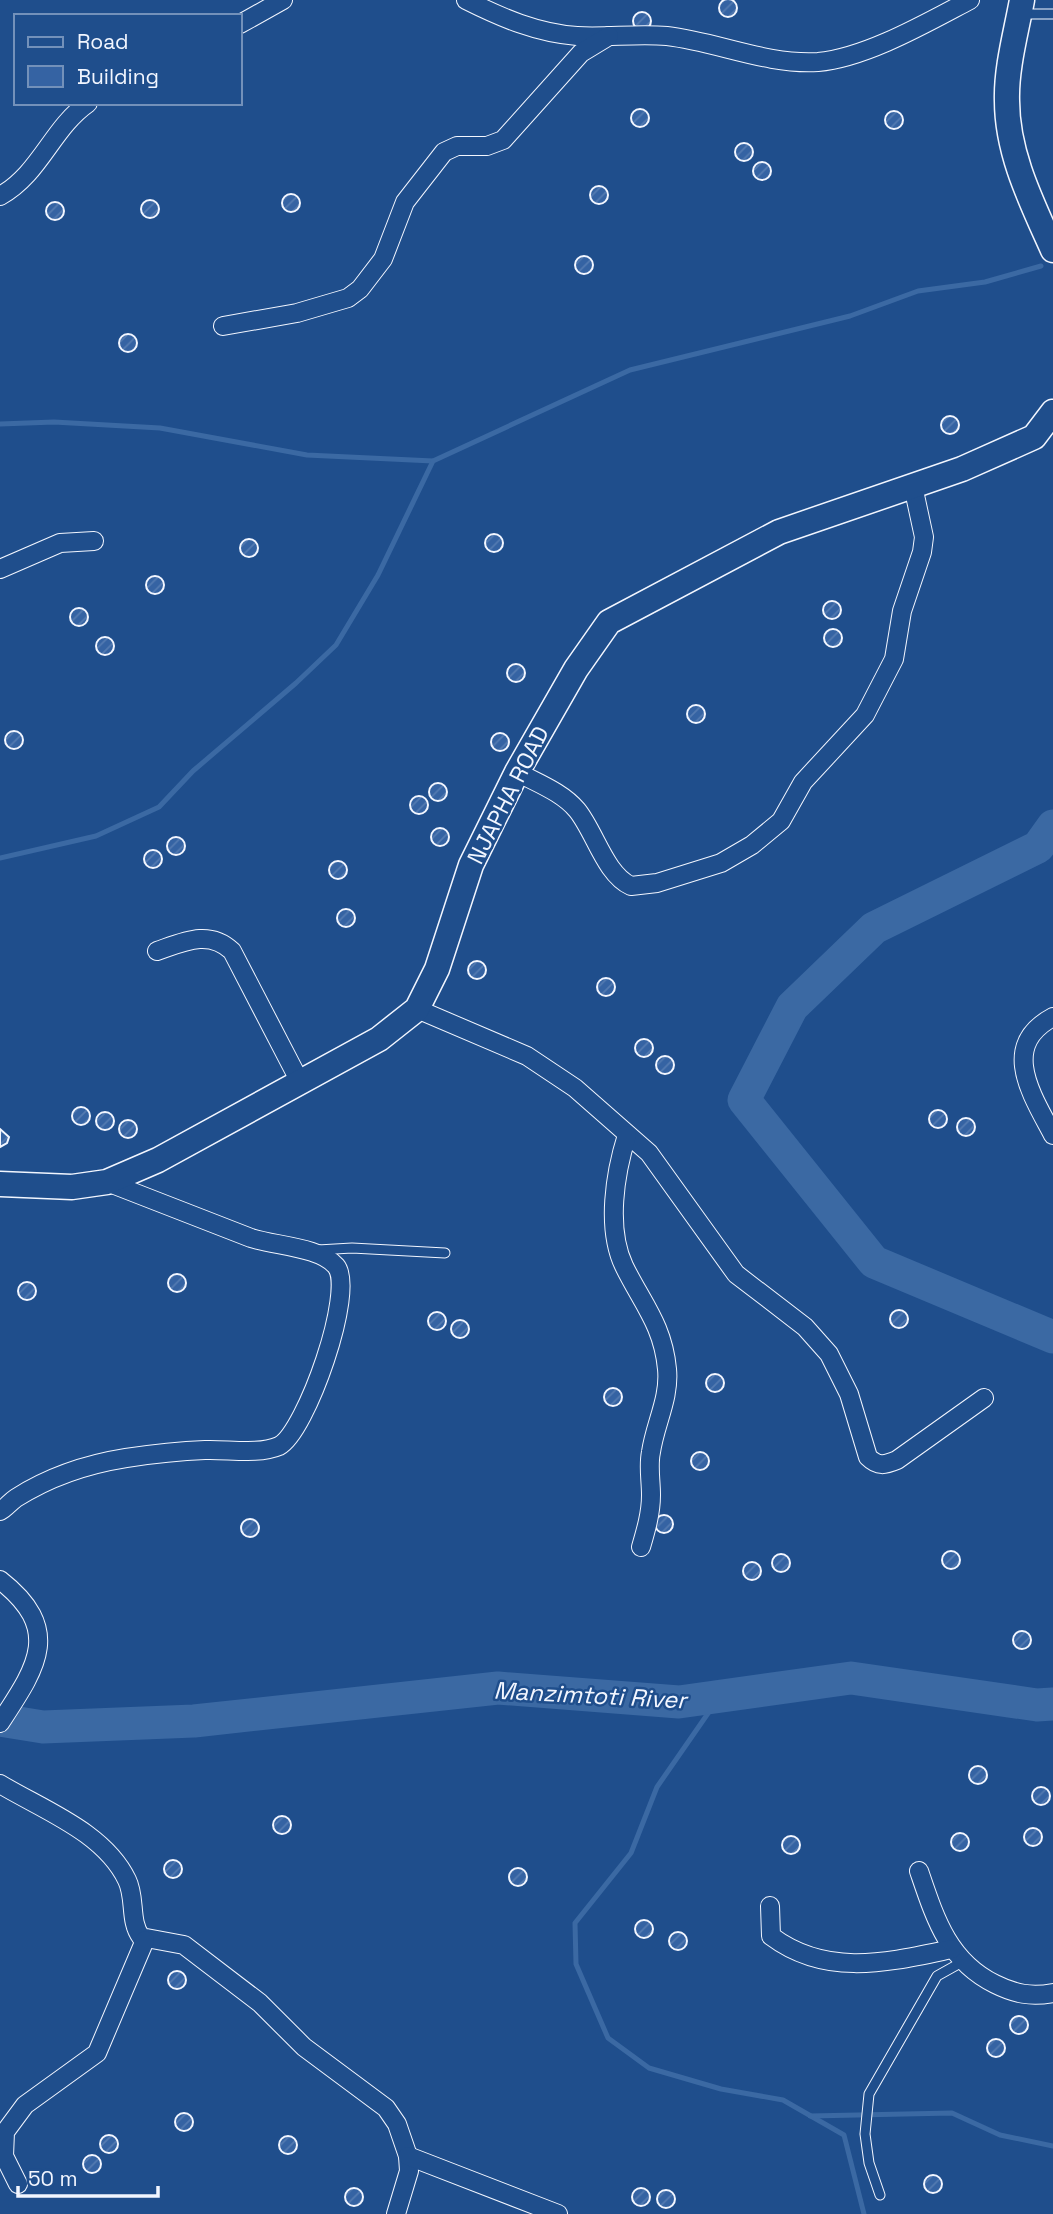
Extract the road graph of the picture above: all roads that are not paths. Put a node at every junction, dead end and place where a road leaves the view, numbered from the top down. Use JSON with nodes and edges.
{"nodes":[{"id":1,"x":283,"y":0,"type":"edge"},
{"id":2,"x":466,"y":0,"type":"edge"},
{"id":3,"x":970,"y":0,"type":"edge"},
{"id":4,"x":1021,"y":7,"type":"edge"},
{"id":5,"x":1053,"y":14,"type":"edge"},
{"id":6,"x":242,"y":23,"type":"edge"},
{"id":7,"x":609,"y":36,"type":"junction"},
{"id":8,"x":85,"y":105,"type":"edge"},
{"id":9,"x":0,"y":196,"type":"edge"},
{"id":10,"x":1053,"y":250,"type":"edge"},
{"id":11,"x":223,"y":326,"type":"dead end"},
{"id":12,"x":1053,"y":412,"type":"edge"},
{"id":13,"x":1043,"y":440,"type":"edge"},
{"id":14,"x":913,"y":486,"type":"junction"},
{"id":15,"x":94,"y":541,"type":"dead end"},
{"id":16,"x":0,"y":569,"type":"edge"},
{"id":17,"x":517,"y":772,"type":"junction"},
{"id":18,"x":157,"y":951,"type":"dead end"},
{"id":19,"x":417,"y":1009,"type":"junction"},
{"id":20,"x":1053,"y":1017,"type":"edge"},
{"id":21,"x":300,"y":1082,"type":"junction"},
{"id":22,"x":627,"y":1135,"type":"junction"},
{"id":23,"x":1053,"y":1135,"type":"edge"},
{"id":24,"x":107,"y":1182,"type":"junction"},
{"id":25,"x":0,"y":1184,"type":"edge"},
{"id":26,"x":313,"y":1251,"type":"junction"},
{"id":27,"x":445,"y":1253,"type":"dead end"},
{"id":28,"x":984,"y":1398,"type":"dead end"},
{"id":29,"x":1,"y":1510,"type":"edge"},
{"id":30,"x":641,"y":1547,"type":"dead end"},
{"id":31,"x":0,"y":1580,"type":"edge"},
{"id":32,"x":0,"y":1723,"type":"edge"},
{"id":33,"x":0,"y":1784,"type":"edge"},
{"id":34,"x":919,"y":1871,"type":"dead end"},
{"id":35,"x":770,"y":1906,"type":"dead end"},
{"id":36,"x":145,"y":1940,"type":"junction"},
{"id":37,"x":957,"y":1956,"type":"junction"},
{"id":38,"x":1053,"y":1993,"type":"edge"},
{"id":39,"x":408,"y":2156,"type":"junction"},
{"id":40,"x":18,"y":2184,"type":"dead end"},
{"id":41,"x":880,"y":2195,"type":"dead end"},
{"id":42,"x":396,"y":2214,"type":"edge"},
{"id":43,"x":558,"y":2214,"type":"edge"}],
"edges":[{"from":1,"to":6,"type":"street"},
{"from":2,"to":7,"type":"street"},
{"from":3,"to":7,"type":"street"},
{"from":4,"to":5,"type":"lane"},
{"from":4,"to":10,"type":"street"},
{"from":7,"to":11,"type":"street"},
{"from":8,"to":9,"type":"street"},
{"from":12,"to":13,"type":"street","name":"NJAPHA ROAD"},
{"from":13,"to":14,"type":"street","name":"NJAPHA ROAD"},
{"from":14,"to":17,"type":"street","name":"NJAPHA ROAD"},
{"from":14,"to":17,"type":"street"},
{"from":15,"to":16,"type":"street"},
{"from":17,"to":19,"type":"street","name":"NJAPHA ROAD"},
{"from":18,"to":21,"type":"street"},
{"from":19,"to":21,"type":"street","name":"NJAPHA ROAD"},
{"from":19,"to":22,"type":"street"},
{"from":20,"to":23,"type":"street"},
{"from":21,"to":24,"type":"street","name":"NJAPHA ROAD"},
{"from":22,"to":28,"type":"street"},
{"from":22,"to":30,"type":"street"},
{"from":24,"to":25,"type":"street","name":"NJAPHA ROAD"},
{"from":24,"to":26,"type":"street"},
{"from":26,"to":27,"type":"lane"},
{"from":26,"to":29,"type":"street"},
{"from":31,"to":32,"type":"street"},
{"from":33,"to":36,"type":"street"},
{"from":34,"to":37,"type":"street"},
{"from":35,"to":37,"type":"street"},
{"from":36,"to":39,"type":"street"},
{"from":36,"to":40,"type":"street"},
{"from":37,"to":38,"type":"street"},
{"from":37,"to":41,"type":"lane"},
{"from":39,"to":42,"type":"street"},
{"from":39,"to":43,"type":"street"}]}
